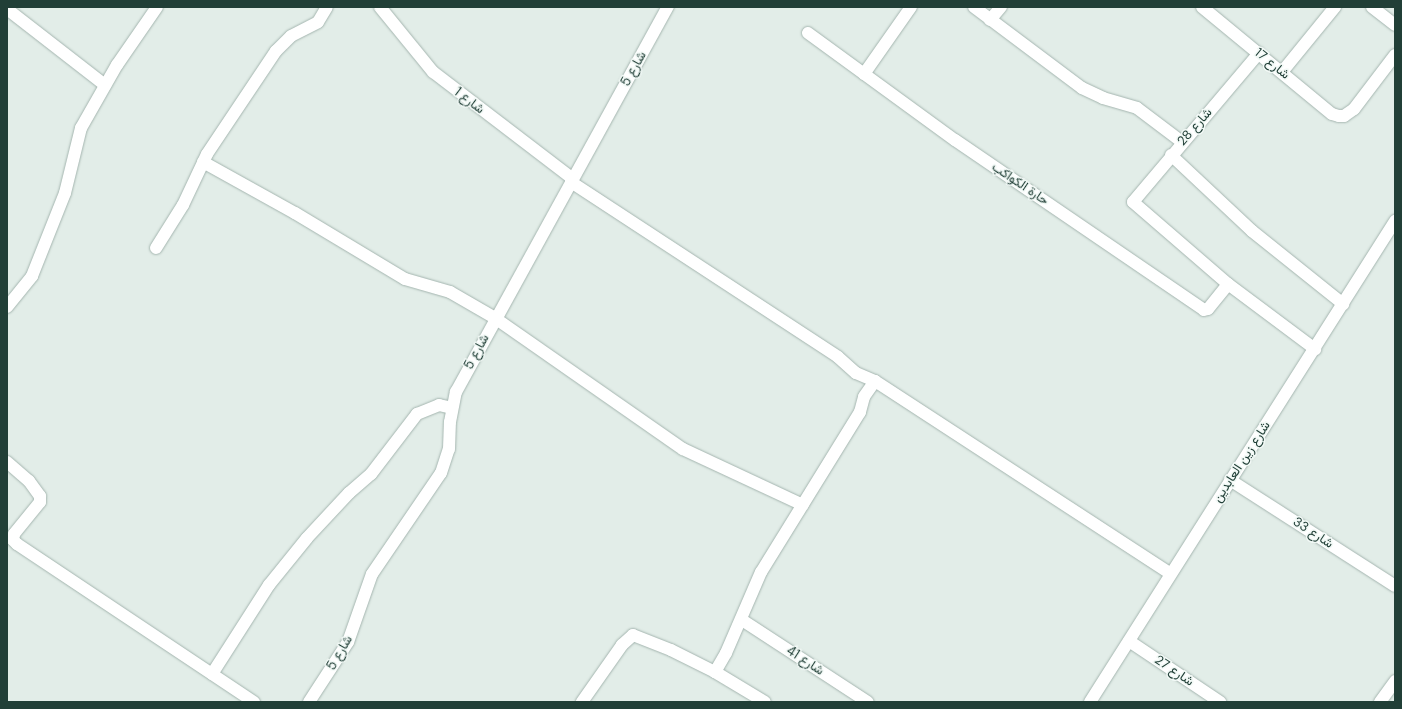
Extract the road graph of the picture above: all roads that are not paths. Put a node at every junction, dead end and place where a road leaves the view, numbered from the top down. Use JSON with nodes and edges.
{"nodes":[{"id":1,"x":157,"y":7,"type":"edge"},
{"id":2,"x":328,"y":7,"type":"edge"},
{"id":3,"x":668,"y":7,"type":"edge"},
{"id":4,"x":911,"y":7,"type":"edge"},
{"id":5,"x":974,"y":7,"type":"edge"},
{"id":6,"x":1001,"y":7,"type":"edge"},
{"id":7,"x":1202,"y":7,"type":"edge"},
{"id":8,"x":1334,"y":7,"type":"edge"},
{"id":9,"x":1372,"y":7,"type":"edge"},
{"id":10,"x":382,"y":8,"type":"edge"},
{"id":11,"x":7,"y":9,"type":"edge"},
{"id":12,"x":990,"y":20,"type":"junction"},
{"id":13,"x":1395,"y":25,"type":"edge"},
{"id":14,"x":808,"y":33,"type":"dead end"},
{"id":15,"x":1259,"y":53,"type":"junction"},
{"id":16,"x":1395,"y":55,"type":"edge"},
{"id":17,"x":1282,"y":72,"type":"junction"},
{"id":18,"x":864,"y":74,"type":"junction"},
{"id":19,"x":105,"y":85,"type":"junction"},
{"id":20,"x":1182,"y":142,"type":"junction"},
{"id":21,"x":1171,"y":155,"type":"junction"},
{"id":22,"x":203,"y":162,"type":"junction"},
{"id":23,"x":572,"y":181,"type":"junction"},
{"id":24,"x":1395,"y":221,"type":"edge"},
{"id":25,"x":156,"y":248,"type":"dead end"},
{"id":26,"x":1228,"y":284,"type":"junction"},
{"id":27,"x":1343,"y":304,"type":"junction"},
{"id":28,"x":7,"y":307,"type":"edge"},
{"id":29,"x":495,"y":318,"type":"junction"},
{"id":30,"x":1315,"y":349,"type":"junction"},
{"id":31,"x":875,"y":381,"type":"junction"},
{"id":32,"x":452,"y":408,"type":"junction"},
{"id":33,"x":7,"y":462,"type":"edge"},
{"id":34,"x":1230,"y":480,"type":"junction"},
{"id":35,"x":803,"y":505,"type":"junction"},
{"id":36,"x":1170,"y":573,"type":"junction"},
{"id":37,"x":1395,"y":586,"type":"edge"},
{"id":38,"x":742,"y":620,"type":"junction"},
{"id":39,"x":1129,"y":641,"type":"junction"},
{"id":40,"x":714,"y":672,"type":"junction"},
{"id":41,"x":212,"y":674,"type":"junction"},
{"id":42,"x":1395,"y":681,"type":"edge"},
{"id":43,"x":254,"y":702,"type":"edge"},
{"id":44,"x":308,"y":702,"type":"edge"},
{"id":45,"x":582,"y":702,"type":"edge"},
{"id":46,"x":765,"y":702,"type":"edge"},
{"id":47,"x":868,"y":702,"type":"edge"},
{"id":48,"x":1090,"y":702,"type":"edge"},
{"id":49,"x":1220,"y":702,"type":"edge"},
{"id":50,"x":1380,"y":702,"type":"edge"}],
"edges":[{"from":1,"to":19,"type":"street"},
{"from":2,"to":22,"type":"street"},
{"from":3,"to":23,"type":"street","name":"شارع 5"},
{"from":4,"to":18,"type":"street"},
{"from":5,"to":12,"type":"street"},
{"from":6,"to":12,"type":"street"},
{"from":7,"to":15,"type":"street","name":"شارع 17"},
{"from":8,"to":17,"type":"street"},
{"from":9,"to":13,"type":"street"},
{"from":10,"to":23,"type":"street","name":"شارع 1"},
{"from":11,"to":19,"type":"street"},
{"from":12,"to":20,"type":"street"},
{"from":14,"to":18,"type":"street","name":"حارة الكواكب"},
{"from":15,"to":17,"type":"street","name":"شارع 17"},
{"from":15,"to":20,"type":"street","name":"شارع 28"},
{"from":16,"to":17,"type":"street","name":"شارع 17"},
{"from":18,"to":26,"type":"street","name":"حارة الكواكب"},
{"from":19,"to":28,"type":"street"},
{"from":20,"to":21,"type":"street","name":"شارع 28"},
{"from":21,"to":26,"type":"street","name":"شارع 28"},
{"from":21,"to":27,"type":"street"},
{"from":22,"to":25,"type":"street"},
{"from":22,"to":29,"type":"street"},
{"from":23,"to":29,"type":"street","name":"شارع 5"},
{"from":23,"to":31,"type":"street","name":"شارع 1"},
{"from":24,"to":27,"type":"street","name":"شارع زين العابدين"},
{"from":26,"to":30,"type":"street"},
{"from":27,"to":30,"type":"street","name":"شارع زين العابدين"},
{"from":29,"to":32,"type":"street","name":"شارع 5"},
{"from":29,"to":35,"type":"street"},
{"from":30,"to":34,"type":"street","name":"شارع زين العابدين"},
{"from":31,"to":35,"type":"street"},
{"from":31,"to":36,"type":"street","name":"شارع 1"},
{"from":32,"to":41,"type":"street"},
{"from":32,"to":44,"type":"street","name":"شارع 5"},
{"from":33,"to":41,"type":"street"},
{"from":34,"to":36,"type":"street","name":"شارع زين العابدين"},
{"from":34,"to":37,"type":"street","name":"شارع 33"},
{"from":35,"to":38,"type":"street"},
{"from":36,"to":39,"type":"street","name":"شارع زين العابدين"},
{"from":38,"to":40,"type":"street"},
{"from":38,"to":47,"type":"street","name":"شارع 41"},
{"from":39,"to":48,"type":"street","name":"شارع زين العابدين"},
{"from":39,"to":49,"type":"street","name":"شارع 27"},
{"from":40,"to":45,"type":"street"},
{"from":40,"to":46,"type":"street"},
{"from":41,"to":43,"type":"street"},
{"from":42,"to":50,"type":"street"}]}
